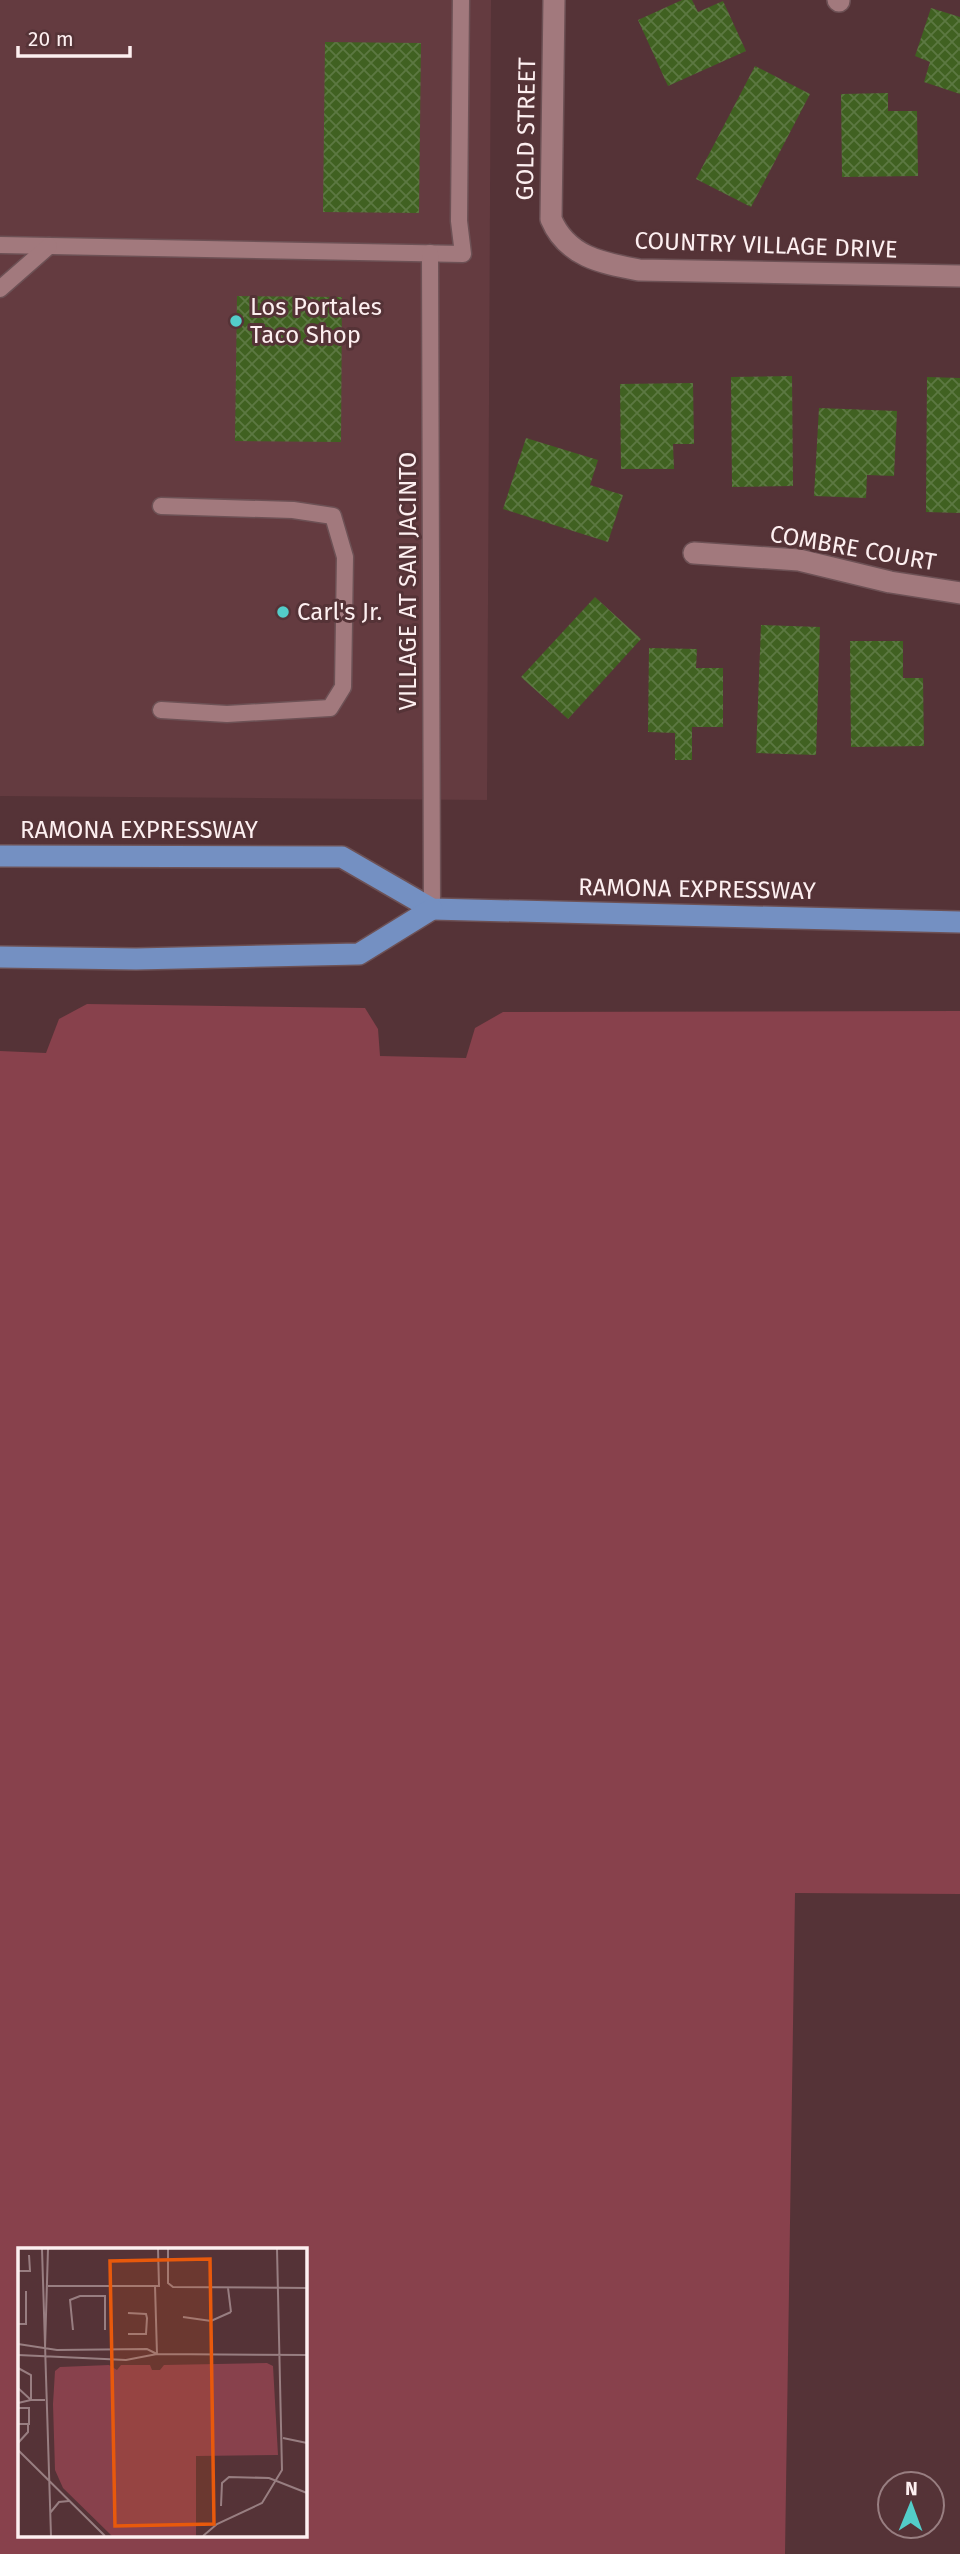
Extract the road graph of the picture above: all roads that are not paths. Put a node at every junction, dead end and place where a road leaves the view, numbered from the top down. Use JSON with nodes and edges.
{"nodes":[{"id":1,"x":461,"y":0,"type":"edge"},
{"id":2,"x":554,"y":0,"type":"edge"},
{"id":3,"x":0,"y":245,"type":"edge"},
{"id":4,"x":49,"y":246,"type":"junction"},
{"id":5,"x":574,"y":251,"type":"joint"},
{"id":6,"x":430,"y":253,"type":"junction"},
{"id":7,"x":960,"y":276,"type":"edge"},
{"id":8,"x":0,"y":289,"type":"edge"},
{"id":9,"x":161,"y":506,"type":"dead end"},
{"id":10,"x":694,"y":553,"type":"dead end"},
{"id":11,"x":960,"y":593,"type":"edge"},
{"id":12,"x":162,"y":710,"type":"dead end"},
{"id":13,"x":0,"y":856,"type":"edge"},
{"id":14,"x":432,"y":909,"type":"junction"},
{"id":15,"x":960,"y":922,"type":"edge"},
{"id":16,"x":0,"y":957,"type":"edge"}],
"edges":[{"from":1,"to":6,"type":"lane"},
{"from":2,"to":5,"type":"street","name":"GOLD STREET"},
{"from":3,"to":4,"type":"lane"},
{"from":4,"to":6,"type":"lane"},
{"from":4,"to":8,"type":"lane"},
{"from":5,"to":7,"type":"street","name":"COUNTRY VILLAGE DRIVE"},
{"from":6,"to":14,"type":"lane","name":"VILLAGE AT SAN JACINTO"},
{"from":9,"to":12,"type":"lane"},
{"from":10,"to":11,"type":"street","name":"COMBRE COURT"},
{"from":13,"to":14,"type":"main road","name":"RAMONA EXPRESSWAY"},
{"from":14,"to":15,"type":"main road","name":"RAMONA EXPRESSWAY"},
{"from":14,"to":16,"type":"main road"}]}
